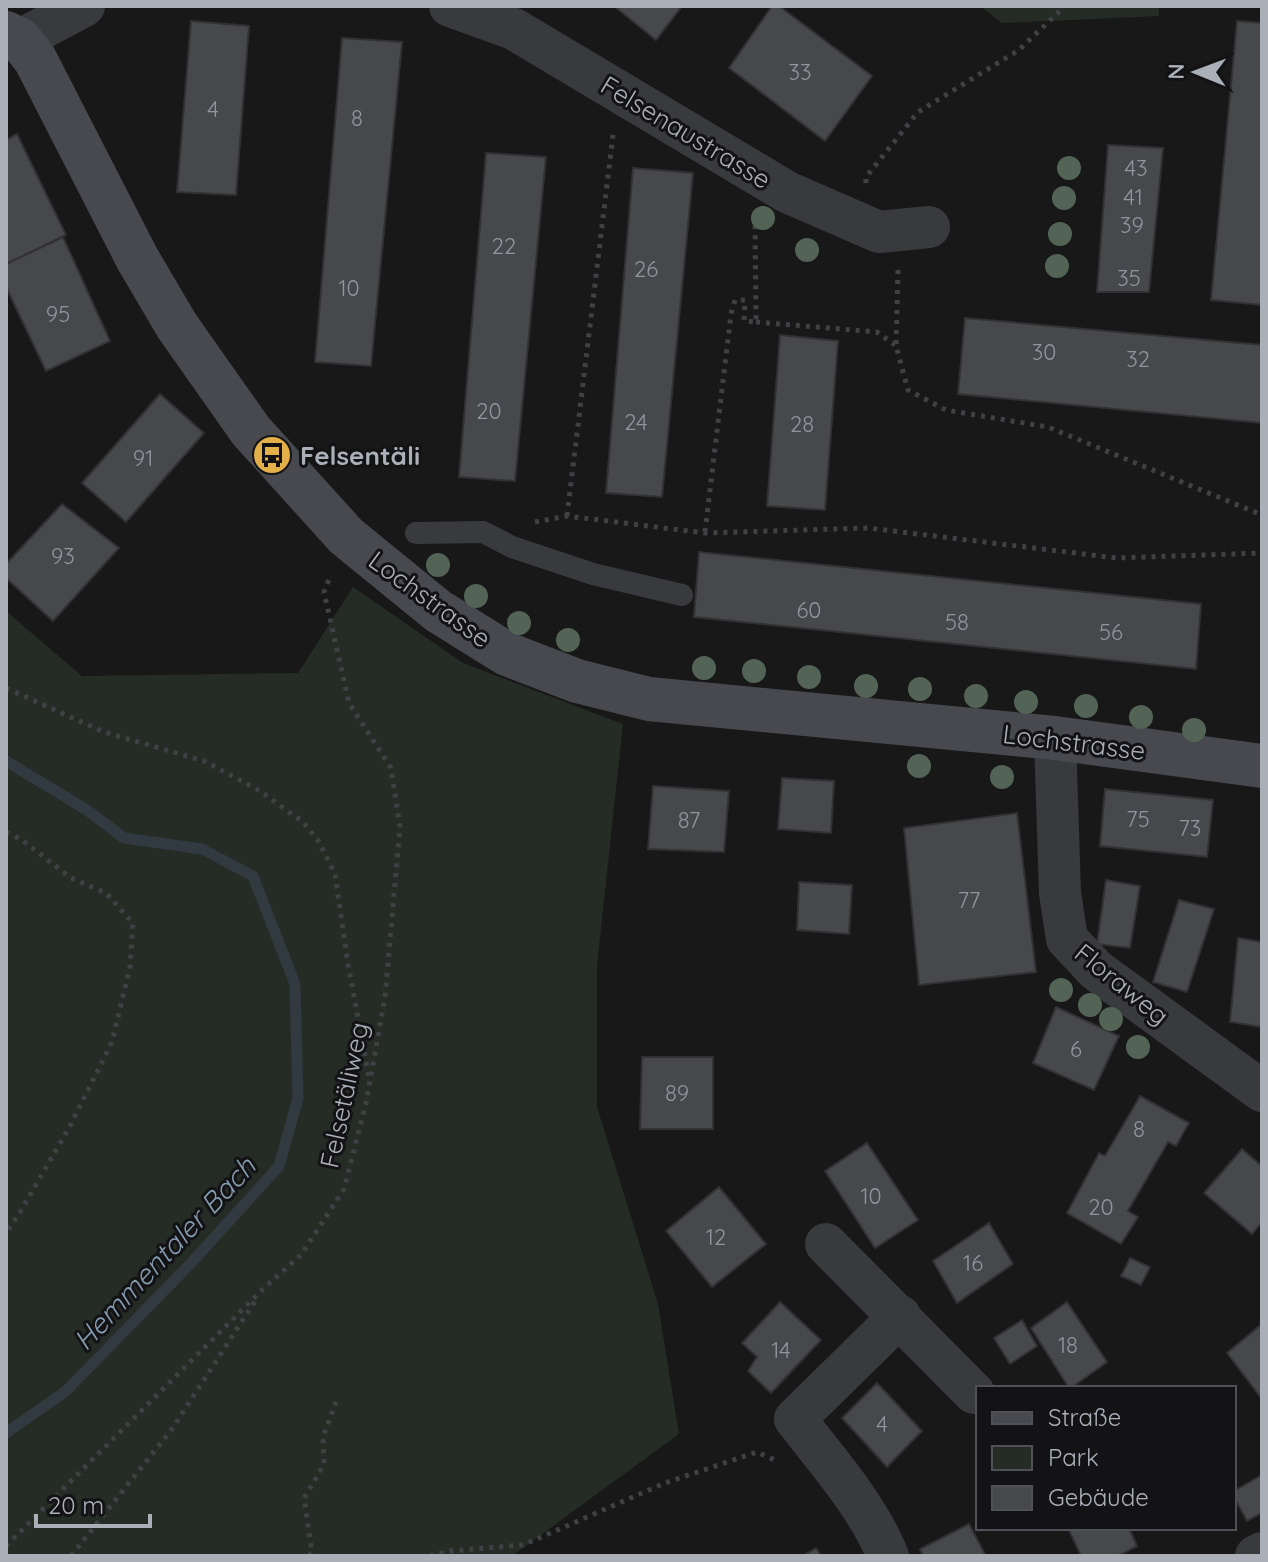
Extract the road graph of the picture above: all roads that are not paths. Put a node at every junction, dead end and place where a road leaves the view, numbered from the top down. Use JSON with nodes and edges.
{"nodes":[{"id":1,"x":84,"y":6,"type":"edge"},
{"id":2,"x":450,"y":6,"type":"edge"},
{"id":3,"x":13,"y":36,"type":"edge"},
{"id":4,"x":898,"y":227,"type":"road end"},
{"id":5,"x":416,"y":533,"type":"dead end"},
{"id":6,"x":682,"y":595,"type":"dead end"},
{"id":7,"x":1055,"y":738,"type":"junction"},
{"id":8,"x":1262,"y":766,"type":"edge"},
{"id":9,"x":1262,"y":1091,"type":"edge"},
{"id":10,"x":826,"y":1244,"type":"dead end"},
{"id":11,"x":900,"y":1316,"type":"junction"},
{"id":12,"x":974,"y":1393,"type":"dead end"},
{"id":13,"x":1262,"y":1553,"type":"edge"},
{"id":14,"x":888,"y":1556,"type":"edge"},
{"id":15,"x":1256,"y":1556,"type":"edge"}],
"edges":[{"from":1,"to":3,"type":"street"},
{"from":2,"to":4,"type":"street","name":"Felsenaustrasse"},
{"from":3,"to":7,"type":"street","name":"Lochstrasse"},
{"from":5,"to":6,"type":"lane"},
{"from":7,"to":8,"type":"street","name":"Lochstrasse"},
{"from":7,"to":9,"type":"street","name":"Floraweg"},
{"from":10,"to":11,"type":"street"},
{"from":11,"to":12,"type":"street"},
{"from":11,"to":14,"type":"street"},
{"from":13,"to":15,"type":"street"}]}
